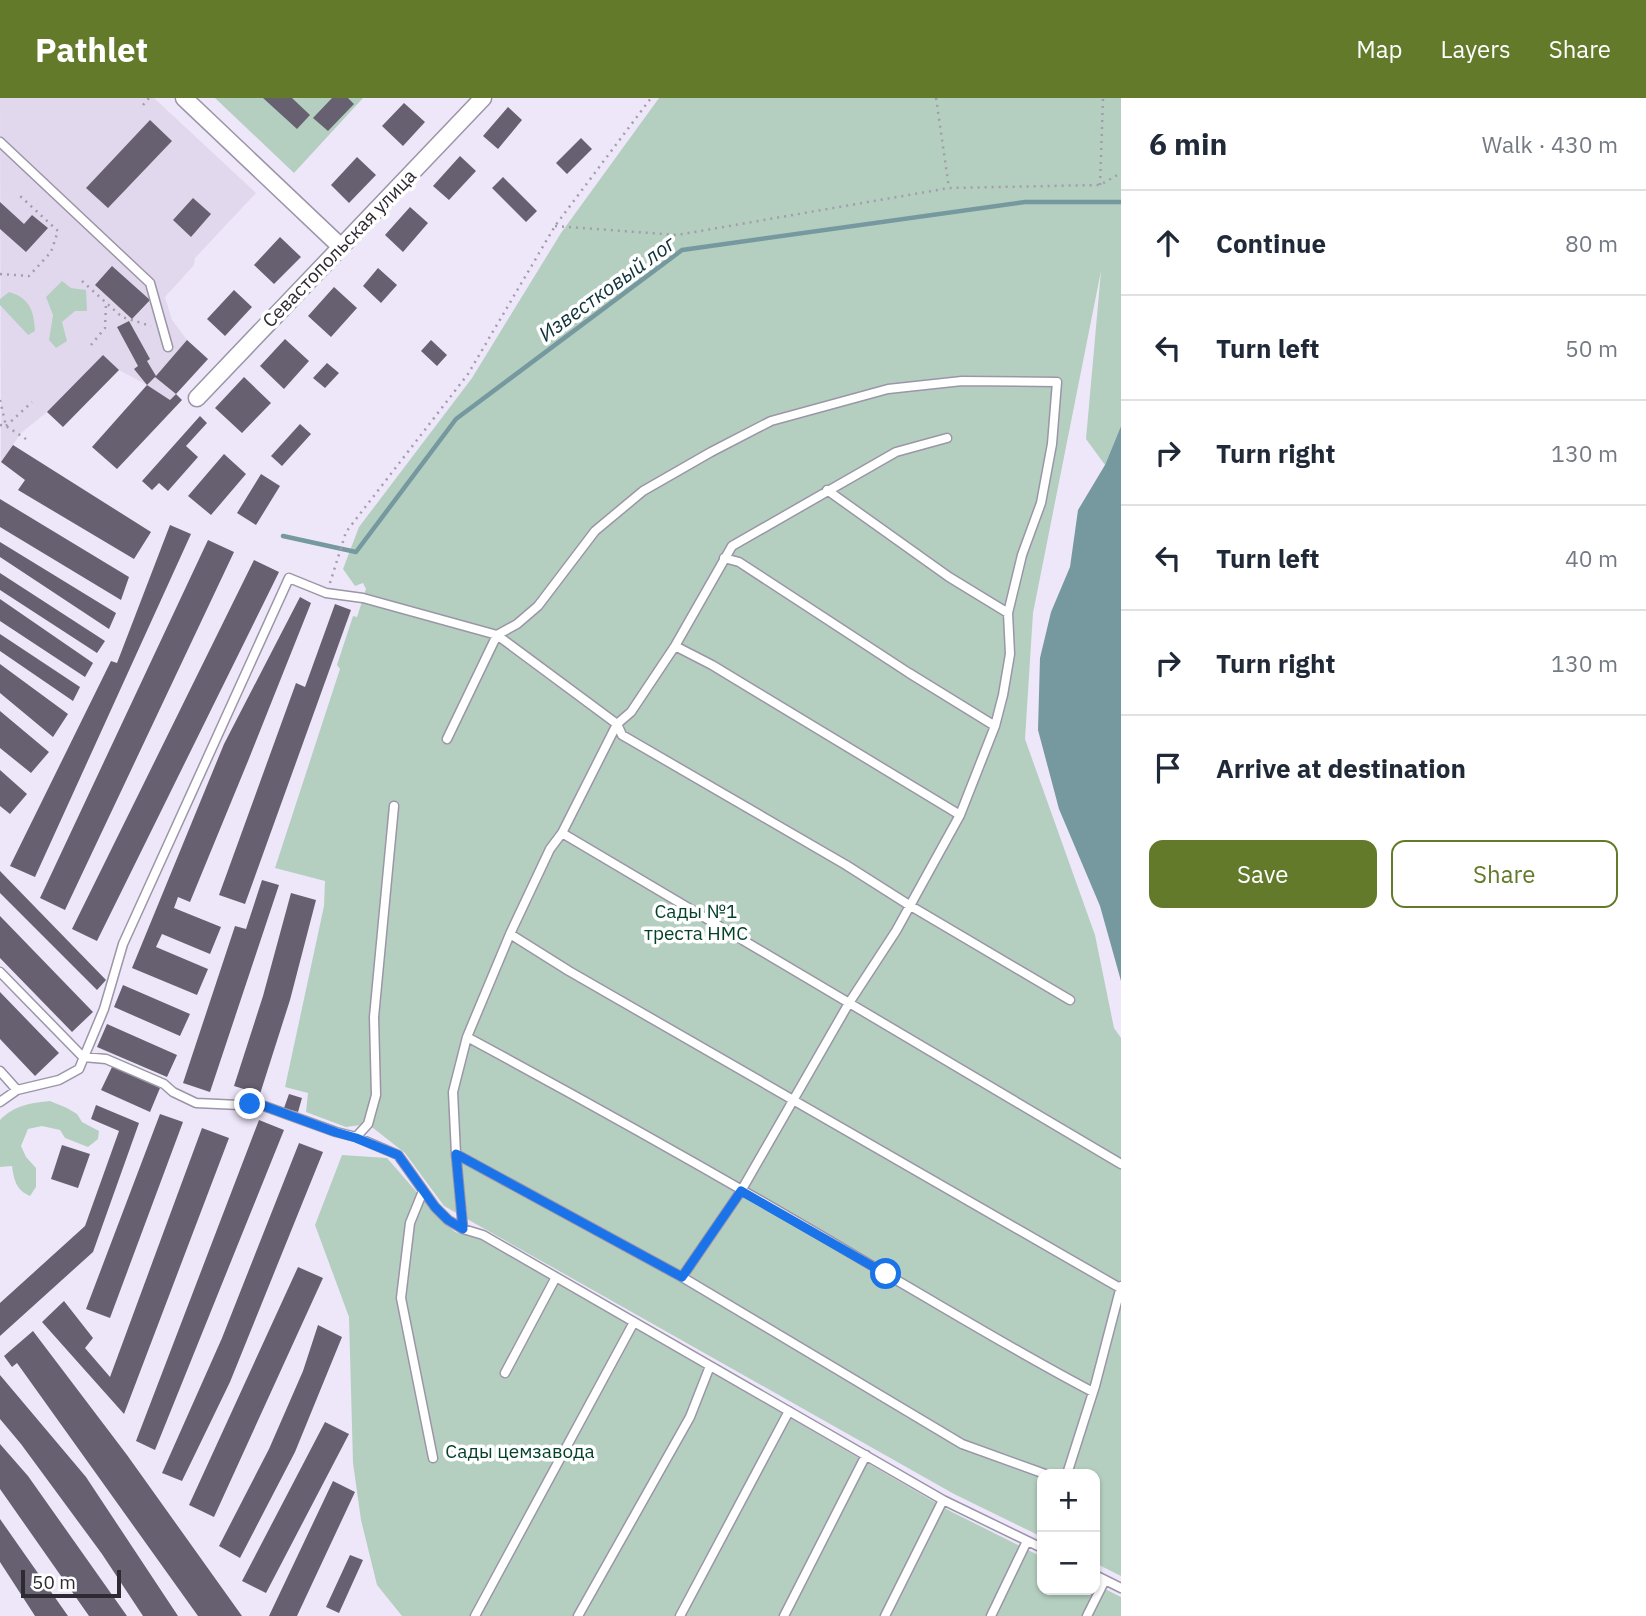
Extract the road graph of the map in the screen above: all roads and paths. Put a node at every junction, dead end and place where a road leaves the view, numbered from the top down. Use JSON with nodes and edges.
{"nodes":[{"id":1,"x":149,"y":98,"type":"edge"},
{"id":2,"x":184,"y":98,"type":"edge"},
{"id":3,"x":483,"y":98,"type":"edge"},
{"id":4,"x":651,"y":98,"type":"edge"},
{"id":5,"x":936,"y":98,"type":"edge"},
{"id":6,"x":1103,"y":98,"type":"edge"},
{"id":7,"x":143,"y":105,"type":"dead end"},
{"id":8,"x":0,"y":142,"type":"edge"},
{"id":9,"x":1121,"y":173,"type":"edge"},
{"id":10,"x":1100,"y":185,"type":"junction"},
{"id":11,"x":949,"y":188,"type":"junction"},
{"id":12,"x":20,"y":196,"type":"dead end"},
{"id":13,"x":555,"y":226,"type":"junction"},
{"id":14,"x":340,"y":246,"type":"junction"},
{"id":15,"x":0,"y":274,"type":"edge"},
{"id":16,"x":82,"y":281,"type":"dead end"},
{"id":17,"x":106,"y":302,"type":"junction"},
{"id":18,"x":162,"y":329,"type":"junction"},
{"id":19,"x":91,"y":345,"type":"dead end"},
{"id":20,"x":168,"y":347,"type":"dead end"},
{"id":21,"x":197,"y":398,"type":"dead end"},
{"id":22,"x":0,"y":400,"type":"edge"},
{"id":23,"x":32,"y":402,"type":"dead end"},
{"id":24,"x":0,"y":425,"type":"edge"},
{"id":25,"x":6,"y":426,"type":"junction"},
{"id":26,"x":947,"y":438,"type":"dead end"},
{"id":27,"x":26,"y":439,"type":"dead end"},
{"id":28,"x":827,"y":490,"type":"junction"},
{"id":29,"x":724,"y":558,"type":"junction"},
{"id":30,"x":327,"y":593,"type":"junction"},
{"id":31,"x":1008,"y":613,"type":"junction"},
{"id":32,"x":497,"y":635,"type":"junction"},
{"id":33,"x":676,"y":646,"type":"junction"},
{"id":34,"x":617,"y":724,"type":"junction"},
{"id":35,"x":995,"y":726,"type":"junction"},
{"id":36,"x":447,"y":739,"type":"dead end"},
{"id":37,"x":394,"y":806,"type":"dead end"},
{"id":38,"x":960,"y":815,"type":"junction"},
{"id":39,"x":562,"y":833,"type":"junction"},
{"id":40,"x":909,"y":905,"type":"junction"},
{"id":41,"x":510,"y":934,"type":"junction"},
{"id":42,"x":0,"y":972,"type":"edge"},
{"id":43,"x":1070,"y":1000,"type":"dead end"},
{"id":44,"x":849,"y":1003,"type":"junction"},
{"id":45,"x":467,"y":1037,"type":"junction"},
{"id":46,"x":83,"y":1057,"type":"junction"},
{"id":47,"x":0,"y":1071,"type":"edge"},
{"id":48,"x":17,"y":1090,"type":"junction"},
{"id":49,"x":793,"y":1100,"type":"junction"},
{"id":50,"x":0,"y":1102,"type":"edge"},
{"id":51,"x":356,"y":1138,"type":"junction"},
{"id":52,"x":456,"y":1154,"type":"junction"},
{"id":53,"x":1121,"y":1164,"type":"edge"},
{"id":54,"x":423,"y":1191,"type":"junction"},
{"id":55,"x":741,"y":1191,"type":"junction"},
{"id":56,"x":463,"y":1229,"type":"junction"},
{"id":57,"x":556,"y":1277,"type":"junction"},
{"id":58,"x":682,"y":1277,"type":"junction"},
{"id":59,"x":1121,"y":1287,"type":"edge"},
{"id":60,"x":634,"y":1322,"type":"junction"},
{"id":61,"x":710,"y":1366,"type":"junction"},
{"id":62,"x":505,"y":1373,"type":"dead end"},
{"id":63,"x":1093,"y":1392,"type":"junction"},
{"id":64,"x":789,"y":1411,"type":"junction"},
{"id":65,"x":866,"y":1455,"type":"junction"},
{"id":66,"x":433,"y":1458,"type":"dead end"},
{"id":67,"x":1069,"y":1469,"type":"edge"},
{"id":68,"x":1037,"y":1471,"type":"edge"},
{"id":69,"x":943,"y":1500,"type":"junction"},
{"id":70,"x":1027,"y":1541,"type":"junction"},
{"id":71,"x":1037,"y":1546,"type":"edge"},
{"id":72,"x":1100,"y":1578,"type":"edge"},
{"id":73,"x":1105,"y":1580,"type":"junction"},
{"id":74,"x":1121,"y":1588,"type":"edge"},
{"id":75,"x":475,"y":1616,"type":"edge"},
{"id":76,"x":578,"y":1616,"type":"edge"},
{"id":77,"x":680,"y":1616,"type":"edge"},
{"id":78,"x":784,"y":1616,"type":"edge"},
{"id":79,"x":885,"y":1616,"type":"edge"},
{"id":80,"x":991,"y":1616,"type":"edge"},
{"id":81,"x":1087,"y":1616,"type":"edge"}],
"edges":[{"from":1,"to":7,"type":"path"},
{"from":2,"to":14,"type":"street"},
{"from":3,"to":14,"type":"street","name":"Севастопольская улица"},
{"from":4,"to":13,"type":"path"},
{"from":5,"to":11,"type":"path"},
{"from":6,"to":10,"type":"path"},
{"from":8,"to":18,"type":"lane"},
{"from":9,"to":10,"type":"path"},
{"from":10,"to":11,"type":"path"},
{"from":11,"to":13,"type":"path"},
{"from":12,"to":15,"type":"path"},
{"from":13,"to":30,"type":"path"},
{"from":14,"to":21,"type":"street","name":"Севастопольская улица"},
{"from":16,"to":17,"type":"path"},
{"from":17,"to":18,"type":"path"},
{"from":17,"to":19,"type":"path"},
{"from":18,"to":20,"type":"lane"},
{"from":22,"to":25,"type":"path"},
{"from":23,"to":25,"type":"path"},
{"from":24,"to":25,"type":"path"},
{"from":25,"to":27,"type":"path"},
{"from":26,"to":28,"type":"lane"},
{"from":28,"to":29,"type":"lane"},
{"from":28,"to":31,"type":"lane"},
{"from":29,"to":33,"type":"lane"},
{"from":29,"to":35,"type":"lane"},
{"from":30,"to":32,"type":"lane"},
{"from":30,"to":46,"type":"lane"},
{"from":31,"to":32,"type":"lane"},
{"from":31,"to":35,"type":"lane"},
{"from":32,"to":34,"type":"lane"},
{"from":32,"to":36,"type":"lane"},
{"from":33,"to":34,"type":"lane"},
{"from":33,"to":38,"type":"lane"},
{"from":34,"to":39,"type":"lane"},
{"from":34,"to":40,"type":"lane"},
{"from":35,"to":38,"type":"lane"},
{"from":37,"to":51,"type":"lane"},
{"from":38,"to":40,"type":"lane"},
{"from":39,"to":41,"type":"lane"},
{"from":39,"to":44,"type":"lane"},
{"from":40,"to":43,"type":"lane"},
{"from":40,"to":44,"type":"lane"},
{"from":41,"to":45,"type":"lane"},
{"from":41,"to":49,"type":"lane"},
{"from":42,"to":46,"type":"lane"},
{"from":44,"to":49,"type":"lane"},
{"from":44,"to":53,"type":"lane"},
{"from":45,"to":52,"type":"lane"},
{"from":45,"to":55,"type":"lane"},
{"from":46,"to":48,"type":"lane"},
{"from":46,"to":51,"type":"lane"},
{"from":47,"to":48,"type":"lane"},
{"from":48,"to":50,"type":"lane"},
{"from":49,"to":55,"type":"lane"},
{"from":49,"to":59,"type":"lane"},
{"from":51,"to":54,"type":"lane"},
{"from":52,"to":56,"type":"lane"},
{"from":52,"to":58,"type":"lane"},
{"from":54,"to":56,"type":"lane"},
{"from":54,"to":66,"type":"lane"},
{"from":55,"to":58,"type":"lane"},
{"from":55,"to":63,"type":"lane"},
{"from":56,"to":57,"type":"lane"},
{"from":57,"to":60,"type":"lane"},
{"from":57,"to":62,"type":"lane"},
{"from":58,"to":68,"type":"lane"},
{"from":59,"to":63,"type":"lane"},
{"from":60,"to":61,"type":"lane"},
{"from":60,"to":75,"type":"lane"},
{"from":61,"to":64,"type":"lane"},
{"from":61,"to":76,"type":"lane"},
{"from":63,"to":67,"type":"lane"},
{"from":64,"to":65,"type":"lane"},
{"from":64,"to":77,"type":"lane"},
{"from":65,"to":69,"type":"lane"},
{"from":65,"to":78,"type":"lane"},
{"from":69,"to":70,"type":"lane"},
{"from":69,"to":79,"type":"lane"},
{"from":70,"to":71,"type":"lane"},
{"from":70,"to":80,"type":"lane"},
{"from":72,"to":73,"type":"lane"},
{"from":73,"to":74,"type":"lane"},
{"from":73,"to":81,"type":"lane"}]}
